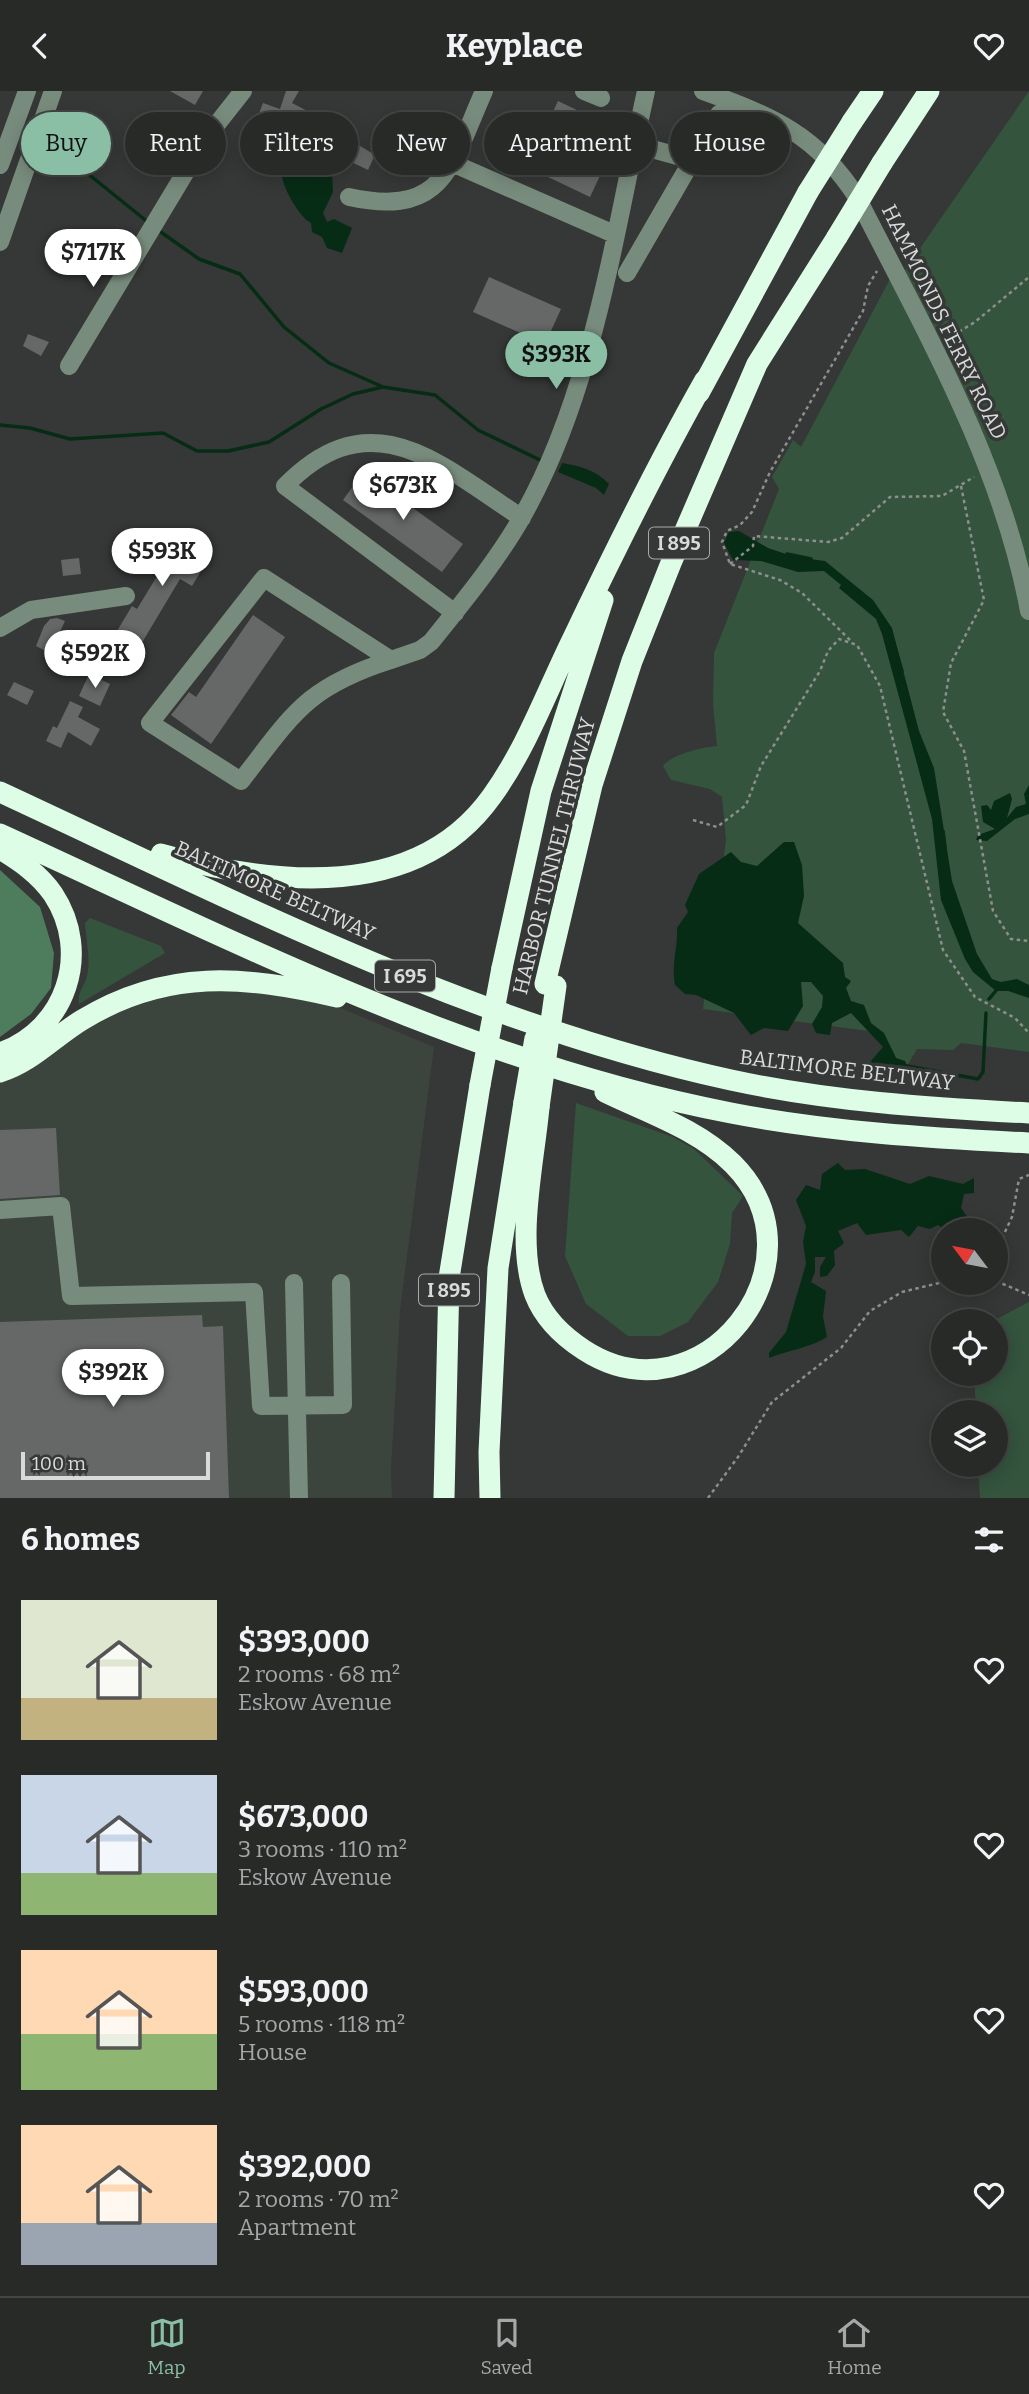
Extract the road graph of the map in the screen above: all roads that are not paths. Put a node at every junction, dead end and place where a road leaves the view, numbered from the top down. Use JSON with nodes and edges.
{"nodes":[{"id":1,"x":10,"y":91,"type":"edge"},
{"id":2,"x":27,"y":91,"type":"edge"},
{"id":3,"x":53,"y":91,"type":"edge"},
{"id":4,"x":243,"y":91,"type":"edge"},
{"id":5,"x":484,"y":91,"type":"edge"},
{"id":6,"x":646,"y":91,"type":"edge"},
{"id":7,"x":704,"y":91,"type":"edge"},
{"id":8,"x":873,"y":91,"type":"edge"},
{"id":9,"x":929,"y":91,"type":"edge"},
{"id":10,"x":742,"y":98,"type":"edge"},
{"id":11,"x":641,"y":112,"type":"edge"},
{"id":12,"x":470,"y":122,"type":"edge"},
{"id":13,"x":15,"y":123,"type":"junction"},
{"id":14,"x":0,"y":165,"type":"edge"},
{"id":15,"x":470,"y":171,"type":"edge"},
{"id":16,"x":444,"y":175,"type":"edge"},
{"id":17,"x":627,"y":175,"type":"edge"},
{"id":18,"x":683,"y":175,"type":"edge"},
{"id":19,"x":349,"y":197,"type":"dead end"},
{"id":20,"x":614,"y":234,"type":"junction"},
{"id":21,"x":0,"y":242,"type":"edge"},
{"id":22,"x":626,"y":273,"type":"dead end"},
{"id":23,"x":69,"y":366,"type":"dead end"},
{"id":24,"x":705,"y":380,"type":"junction"},
{"id":25,"x":522,"y":518,"type":"junction"},
{"id":26,"x":126,"y":596,"type":"dead end"},
{"id":27,"x":1029,"y":611,"type":"edge"},
{"id":28,"x":455,"y":613,"type":"junction"},
{"id":29,"x":0,"y":628,"type":"edge"},
{"id":30,"x":391,"y":660,"type":"junction"},
{"id":31,"x":0,"y":792,"type":"edge"},
{"id":32,"x":0,"y":834,"type":"edge"},
{"id":33,"x":92,"y":835,"type":"junction"},
{"id":34,"x":0,"y":849,"type":"edge"},
{"id":35,"x":398,"y":1011,"type":"junction"},
{"id":36,"x":0,"y":1053,"type":"edge"},
{"id":37,"x":559,"y":1070,"type":"junction"},
{"id":38,"x":0,"y":1072,"type":"edge"},
{"id":39,"x":531,"y":1104,"type":"junction"},
{"id":40,"x":1029,"y":1113,"type":"edge"},
{"id":41,"x":1029,"y":1143,"type":"edge"},
{"id":42,"x":0,"y":1210,"type":"edge"},
{"id":43,"x":294,"y":1283,"type":"dead end"},
{"id":44,"x":341,"y":1283,"type":"dead end"},
{"id":45,"x":297,"y":1405,"type":"junction"},
{"id":46,"x":299,"y":1498,"type":"edge"},
{"id":47,"x":444,"y":1498,"type":"edge"},
{"id":48,"x":490,"y":1498,"type":"edge"}],
"edges":[{"from":1,"to":13,"type":"street"},
{"from":2,"to":13,"type":"street"},
{"from":3,"to":21,"type":"street"},
{"from":4,"to":23,"type":"street"},
{"from":5,"to":12,"type":"street"},
{"from":6,"to":11,"type":"street"},
{"from":7,"to":10,"type":"street","name":"HAMMONDS FERRY ROAD"},
{"from":8,"to":24,"type":"highway","name":"HARBOR TUNNEL THRUWAY","number":"I 895","bridge":true},
{"from":9,"to":39,"type":"highway","name":"HARBOR TUNNEL THRUWAY","number":"I 895","bridge":true},
{"from":10,"to":27,"type":"street","name":"HAMMONDS FERRY ROAD"},
{"from":13,"to":14,"type":"street"},
{"from":15,"to":20,"type":"street"},
{"from":16,"to":19,"type":"street"},
{"from":17,"to":20,"type":"street"},
{"from":18,"to":22,"type":"street"},
{"from":20,"to":25,"type":"street"},
{"from":24,"to":33,"type":"highway"},
{"from":24,"to":47,"type":"highway","name":"HARBOR TUNNEL THRUWAY","number":"I 895","bridge":true},
{"from":25,"to":28,"type":"street"},
{"from":25,"to":28,"type":"street"},
{"from":26,"to":29,"type":"street"},
{"from":28,"to":30,"type":"street"},
{"from":30,"to":30,"type":"street"},
{"from":31,"to":33,"type":"highway","name":"BALTIMORE BELTWAY","number":"I 695"},
{"from":32,"to":35,"type":"highway","number":"I 695"},
{"from":33,"to":40,"type":"highway","name":"BALTIMORE BELTWAY","number":"I 695"},
{"from":34,"to":36,"type":"highway"},
{"from":35,"to":37,"type":"highway","number":"I 695"},
{"from":35,"to":38,"type":"highway"},
{"from":37,"to":39,"type":"highway"},
{"from":37,"to":41,"type":"highway","number":"I 695"},
{"from":39,"to":48,"type":"highway","name":"HARBOR TUNNEL THRUWAY","number":"I 895"},
{"from":42,"to":45,"type":"street"},
{"from":43,"to":45,"type":"street"},
{"from":44,"to":45,"type":"street"},
{"from":45,"to":46,"type":"street"}]}
